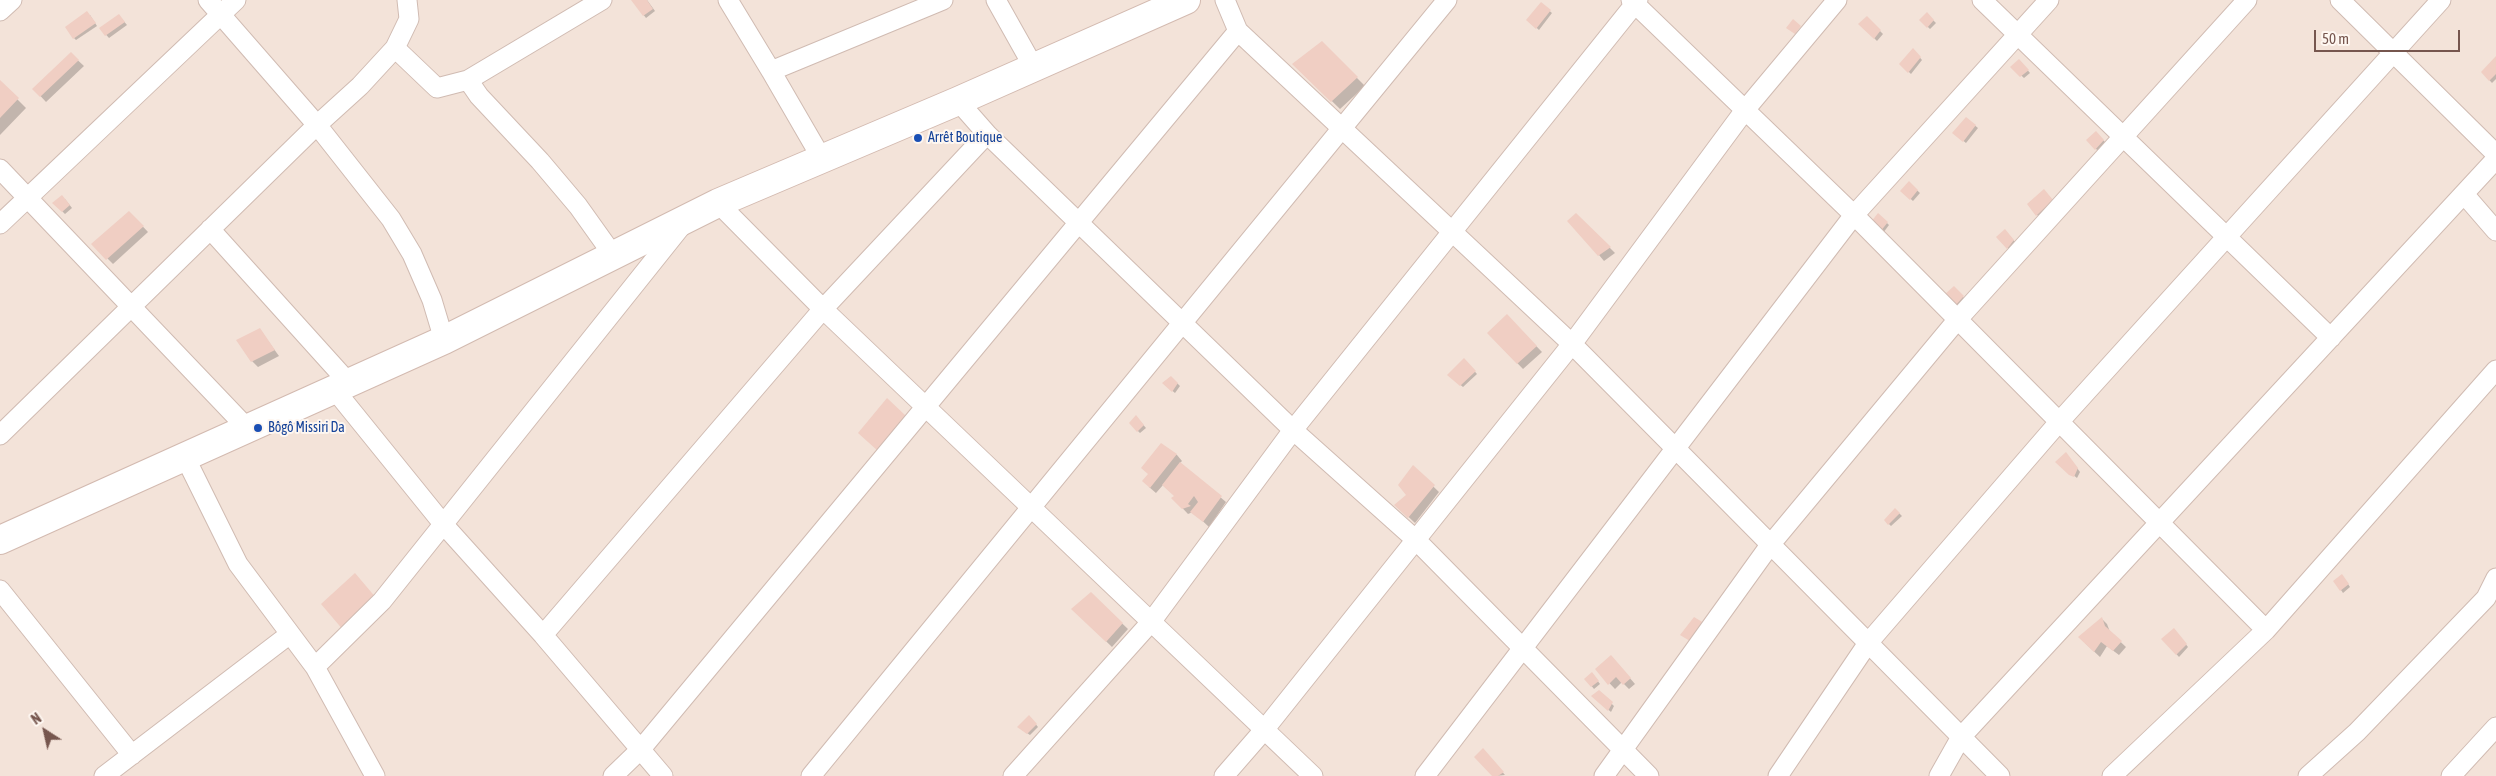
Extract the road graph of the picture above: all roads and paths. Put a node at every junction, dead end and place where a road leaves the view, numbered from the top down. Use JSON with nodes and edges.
{"nodes":[{"id":1,"x":12,"y":0,"type":"edge"},
{"id":2,"x":208,"y":0,"type":"edge"},
{"id":3,"x":236,"y":0,"type":"edge"},
{"id":4,"x":407,"y":0,"type":"edge"},
{"id":5,"x":602,"y":0,"type":"edge"},
{"id":6,"x":728,"y":0,"type":"edge"},
{"id":7,"x":943,"y":0,"type":"edge"},
{"id":8,"x":1186,"y":0,"type":"edge"},
{"id":9,"x":1224,"y":0,"type":"edge"},
{"id":10,"x":1446,"y":0,"type":"edge"},
{"id":11,"x":1837,"y":0,"type":"edge"},
{"id":12,"x":1982,"y":0,"type":"edge"},
{"id":13,"x":2049,"y":0,"type":"edge"},
{"id":14,"x":2247,"y":0,"type":"edge"},
{"id":15,"x":2340,"y":0,"type":"edge"},
{"id":16,"x":2441,"y":0,"type":"edge"},
{"id":17,"x":999,"y":1,"type":"edge"},
{"id":18,"x":1635,"y":1,"type":"edge"},
{"id":19,"x":0,"y":11,"type":"edge"},
{"id":20,"x":221,"y":14,"type":"junction"},
{"id":21,"x":1238,"y":31,"type":"junction"},
{"id":22,"x":2018,"y":35,"type":"junction"},
{"id":23,"x":395,"y":48,"type":"junction"},
{"id":24,"x":2394,"y":52,"type":"junction"},
{"id":25,"x":1032,"y":66,"type":"junction"},
{"id":26,"x":771,"y":71,"type":"junction"},
{"id":27,"x":468,"y":80,"type":"junction"},
{"id":28,"x":958,"y":101,"type":"junction"},
{"id":29,"x":1745,"y":110,"type":"junction"},
{"id":30,"x":317,"y":125,"type":"junction"},
{"id":31,"x":1342,"y":128,"type":"junction"},
{"id":32,"x":987,"y":134,"type":"junction"},
{"id":33,"x":2123,"y":137,"type":"junction"},
{"id":34,"x":2496,"y":154,"type":"edge"},
{"id":35,"x":822,"y":159,"type":"junction"},
{"id":36,"x":2496,"y":159,"type":"edge"},
{"id":37,"x":0,"y":169,"type":"edge"},
{"id":38,"x":2464,"y":194,"type":"junction"},
{"id":39,"x":28,"y":198,"type":"junction"},
{"id":40,"x":718,"y":203,"type":"junction"},
{"id":41,"x":1854,"y":214,"type":"junction"},
{"id":42,"x":688,"y":218,"type":"junction"},
{"id":43,"x":1079,"y":223,"type":"junction"},
{"id":44,"x":0,"y":224,"type":"edge"},
{"id":45,"x":210,"y":229,"type":"junction"},
{"id":46,"x":2496,"y":231,"type":"edge"},
{"id":47,"x":1452,"y":232,"type":"junction"},
{"id":48,"x":2226,"y":237,"type":"junction"},
{"id":49,"x":613,"y":255,"type":"junction"},
{"id":50,"x":131,"y":306,"type":"junction"},
{"id":51,"x":823,"y":309,"type":"junction"},
{"id":52,"x":1958,"y":319,"type":"junction"},
{"id":53,"x":1183,"y":322,"type":"junction"},
{"id":54,"x":2331,"y":338,"type":"junction"},
{"id":55,"x":444,"y":340,"type":"junction"},
{"id":56,"x":1572,"y":344,"type":"junction"},
{"id":57,"x":2496,"y":370,"type":"edge"},
{"id":58,"x":341,"y":385,"type":"junction"},
{"id":59,"x":926,"y":406,"type":"junction"},
{"id":60,"x":2059,"y":422,"type":"junction"},
{"id":61,"x":247,"y":428,"type":"junction"},
{"id":62,"x":1293,"y":430,"type":"junction"},
{"id":63,"x":0,"y":435,"type":"edge"},
{"id":64,"x":1675,"y":449,"type":"junction"},
{"id":65,"x":184,"y":455,"type":"junction"},
{"id":66,"x":1031,"y":507,"type":"junction"},
{"id":67,"x":2160,"y":523,"type":"junction"},
{"id":68,"x":444,"y":525,"type":"junction"},
{"id":69,"x":0,"y":540,"type":"edge"},
{"id":70,"x":1416,"y":540,"type":"junction"},
{"id":71,"x":1770,"y":545,"type":"junction"},
{"id":72,"x":2496,"y":578,"type":"edge"},
{"id":73,"x":0,"y":590,"type":"edge"},
{"id":74,"x":1151,"y":622,"type":"junction"},
{"id":75,"x":2266,"y":630,"type":"junction"},
{"id":76,"x":290,"y":634,"type":"junction"},
{"id":77,"x":543,"y":635,"type":"junction"},
{"id":78,"x":1868,"y":643,"type":"junction"},
{"id":79,"x":1524,"y":649,"type":"junction"},
{"id":80,"x":315,"y":667,"type":"junction"},
{"id":81,"x":2496,"y":727,"type":"edge"},
{"id":82,"x":1264,"y":730,"type":"junction"},
{"id":83,"x":1961,"y":737,"type":"junction"},
{"id":84,"x":641,"y":749,"type":"junction"},
{"id":85,"x":1624,"y":751,"type":"junction"},
{"id":86,"x":132,"y":755,"type":"junction"},
{"id":87,"x":104,"y":776,"type":"edge"},
{"id":88,"x":375,"y":776,"type":"edge"},
{"id":89,"x":613,"y":776,"type":"edge"},
{"id":90,"x":663,"y":776,"type":"edge"},
{"id":91,"x":811,"y":776,"type":"edge"},
{"id":92,"x":1013,"y":776,"type":"edge"},
{"id":93,"x":1224,"y":776,"type":"edge"},
{"id":94,"x":1312,"y":776,"type":"edge"},
{"id":95,"x":1425,"y":776,"type":"edge"},
{"id":96,"x":1604,"y":776,"type":"edge"},
{"id":97,"x":1649,"y":776,"type":"edge"},
{"id":98,"x":1778,"y":776,"type":"edge"},
{"id":99,"x":1939,"y":776,"type":"edge"},
{"id":100,"x":2000,"y":776,"type":"edge"},
{"id":101,"x":2112,"y":776,"type":"edge"},
{"id":102,"x":2308,"y":776,"type":"edge"},
{"id":103,"x":2451,"y":776,"type":"edge"}],
"edges":[{"from":1,"to":19,"type":"street"},
{"from":2,"to":20,"type":"street"},
{"from":3,"to":20,"type":"street"},
{"from":4,"to":23,"type":"street"},
{"from":5,"to":27,"type":"street"},
{"from":6,"to":26,"type":"street"},
{"from":7,"to":26,"type":"street"},
{"from":8,"to":25,"type":"main road"},
{"from":9,"to":21,"type":"street"},
{"from":10,"to":31,"type":"street"},
{"from":11,"to":29,"type":"street"},
{"from":12,"to":22,"type":"street"},
{"from":13,"to":22,"type":"street"},
{"from":14,"to":33,"type":"street"},
{"from":15,"to":24,"type":"street"},
{"from":16,"to":24,"type":"street"},
{"from":17,"to":25,"type":"street"},
{"from":18,"to":29,"type":"street"},
{"from":18,"to":47,"type":"street"},
{"from":20,"to":30,"type":"street"},
{"from":20,"to":39,"type":"street"},
{"from":21,"to":31,"type":"street"},
{"from":21,"to":43,"type":"street"},
{"from":22,"to":33,"type":"street"},
{"from":22,"to":41,"type":"street"},
{"from":23,"to":27,"type":"street"},
{"from":23,"to":30,"type":"street"},
{"from":24,"to":34,"type":"street"},
{"from":24,"to":48,"type":"street"},
{"from":25,"to":28,"type":"main road"},
{"from":26,"to":35,"type":"street"},
{"from":27,"to":49,"type":"street"},
{"from":28,"to":32,"type":"street"},
{"from":28,"to":35,"type":"main road"},
{"from":29,"to":41,"type":"street"},
{"from":29,"to":56,"type":"street"},
{"from":30,"to":45,"type":"street"},
{"from":30,"to":55,"type":"street"},
{"from":31,"to":47,"type":"street"},
{"from":31,"to":53,"type":"street"},
{"from":32,"to":43,"type":"street"},
{"from":32,"to":51,"type":"street"},
{"from":33,"to":48,"type":"street"},
{"from":33,"to":52,"type":"street"},
{"from":35,"to":40,"type":"main road"},
{"from":36,"to":38,"type":"street"},
{"from":37,"to":39,"type":"street"},
{"from":38,"to":46,"type":"street"},
{"from":38,"to":54,"type":"street"},
{"from":39,"to":44,"type":"street"},
{"from":39,"to":50,"type":"street"},
{"from":40,"to":42,"type":"main road"},
{"from":40,"to":51,"type":"street"},
{"from":41,"to":52,"type":"street"},
{"from":41,"to":64,"type":"street"},
{"from":42,"to":49,"type":"main road"},
{"from":42,"to":68,"type":"street"},
{"from":43,"to":53,"type":"street"},
{"from":43,"to":59,"type":"street"},
{"from":45,"to":50,"type":"street"},
{"from":45,"to":58,"type":"street"},
{"from":47,"to":56,"type":"street"},
{"from":47,"to":62,"type":"street"},
{"from":48,"to":54,"type":"street"},
{"from":48,"to":60,"type":"street"},
{"from":49,"to":55,"type":"main road"},
{"from":50,"to":61,"type":"street"},
{"from":50,"to":63,"type":"street"},
{"from":51,"to":59,"type":"street"},
{"from":51,"to":77,"type":"street"},
{"from":52,"to":60,"type":"street"},
{"from":52,"to":71,"type":"street"},
{"from":53,"to":62,"type":"street"},
{"from":53,"to":66,"type":"street"},
{"from":54,"to":67,"type":"street"},
{"from":55,"to":58,"type":"main road"},
{"from":56,"to":64,"type":"street"},
{"from":56,"to":70,"type":"street"},
{"from":57,"to":75,"type":"street"},
{"from":58,"to":61,"type":"main road"},
{"from":58,"to":68,"type":"street"},
{"from":59,"to":66,"type":"street"},
{"from":59,"to":84,"type":"street"},
{"from":60,"to":67,"type":"street"},
{"from":60,"to":78,"type":"street"},
{"from":61,"to":65,"type":"main road"},
{"from":62,"to":70,"type":"street"},
{"from":62,"to":74,"type":"street"},
{"from":64,"to":71,"type":"street"},
{"from":64,"to":79,"type":"street"},
{"from":65,"to":69,"type":"main road"},
{"from":65,"to":76,"type":"street"},
{"from":66,"to":74,"type":"street"},
{"from":66,"to":91,"type":"street"},
{"from":67,"to":75,"type":"street"},
{"from":67,"to":83,"type":"street"},
{"from":68,"to":77,"type":"street"},
{"from":68,"to":80,"type":"street"},
{"from":70,"to":79,"type":"street"},
{"from":70,"to":82,"type":"street"},
{"from":71,"to":78,"type":"street"},
{"from":71,"to":85,"type":"street"},
{"from":72,"to":102,"type":"street"},
{"from":73,"to":86,"type":"street"},
{"from":74,"to":82,"type":"street"},
{"from":74,"to":92,"type":"street"},
{"from":75,"to":101,"type":"street"},
{"from":76,"to":80,"type":"street"},
{"from":76,"to":86,"type":"street"},
{"from":77,"to":84,"type":"street"},
{"from":78,"to":83,"type":"street"},
{"from":78,"to":98,"type":"street"},
{"from":79,"to":85,"type":"street"},
{"from":79,"to":95,"type":"street"},
{"from":80,"to":88,"type":"street"},
{"from":81,"to":103,"type":"street"},
{"from":82,"to":93,"type":"street"},
{"from":82,"to":94,"type":"street"},
{"from":83,"to":99,"type":"street"},
{"from":83,"to":100,"type":"street"},
{"from":84,"to":89,"type":"street"},
{"from":84,"to":90,"type":"street"},
{"from":85,"to":96,"type":"street"},
{"from":85,"to":97,"type":"street"},
{"from":86,"to":87,"type":"street"}]}
